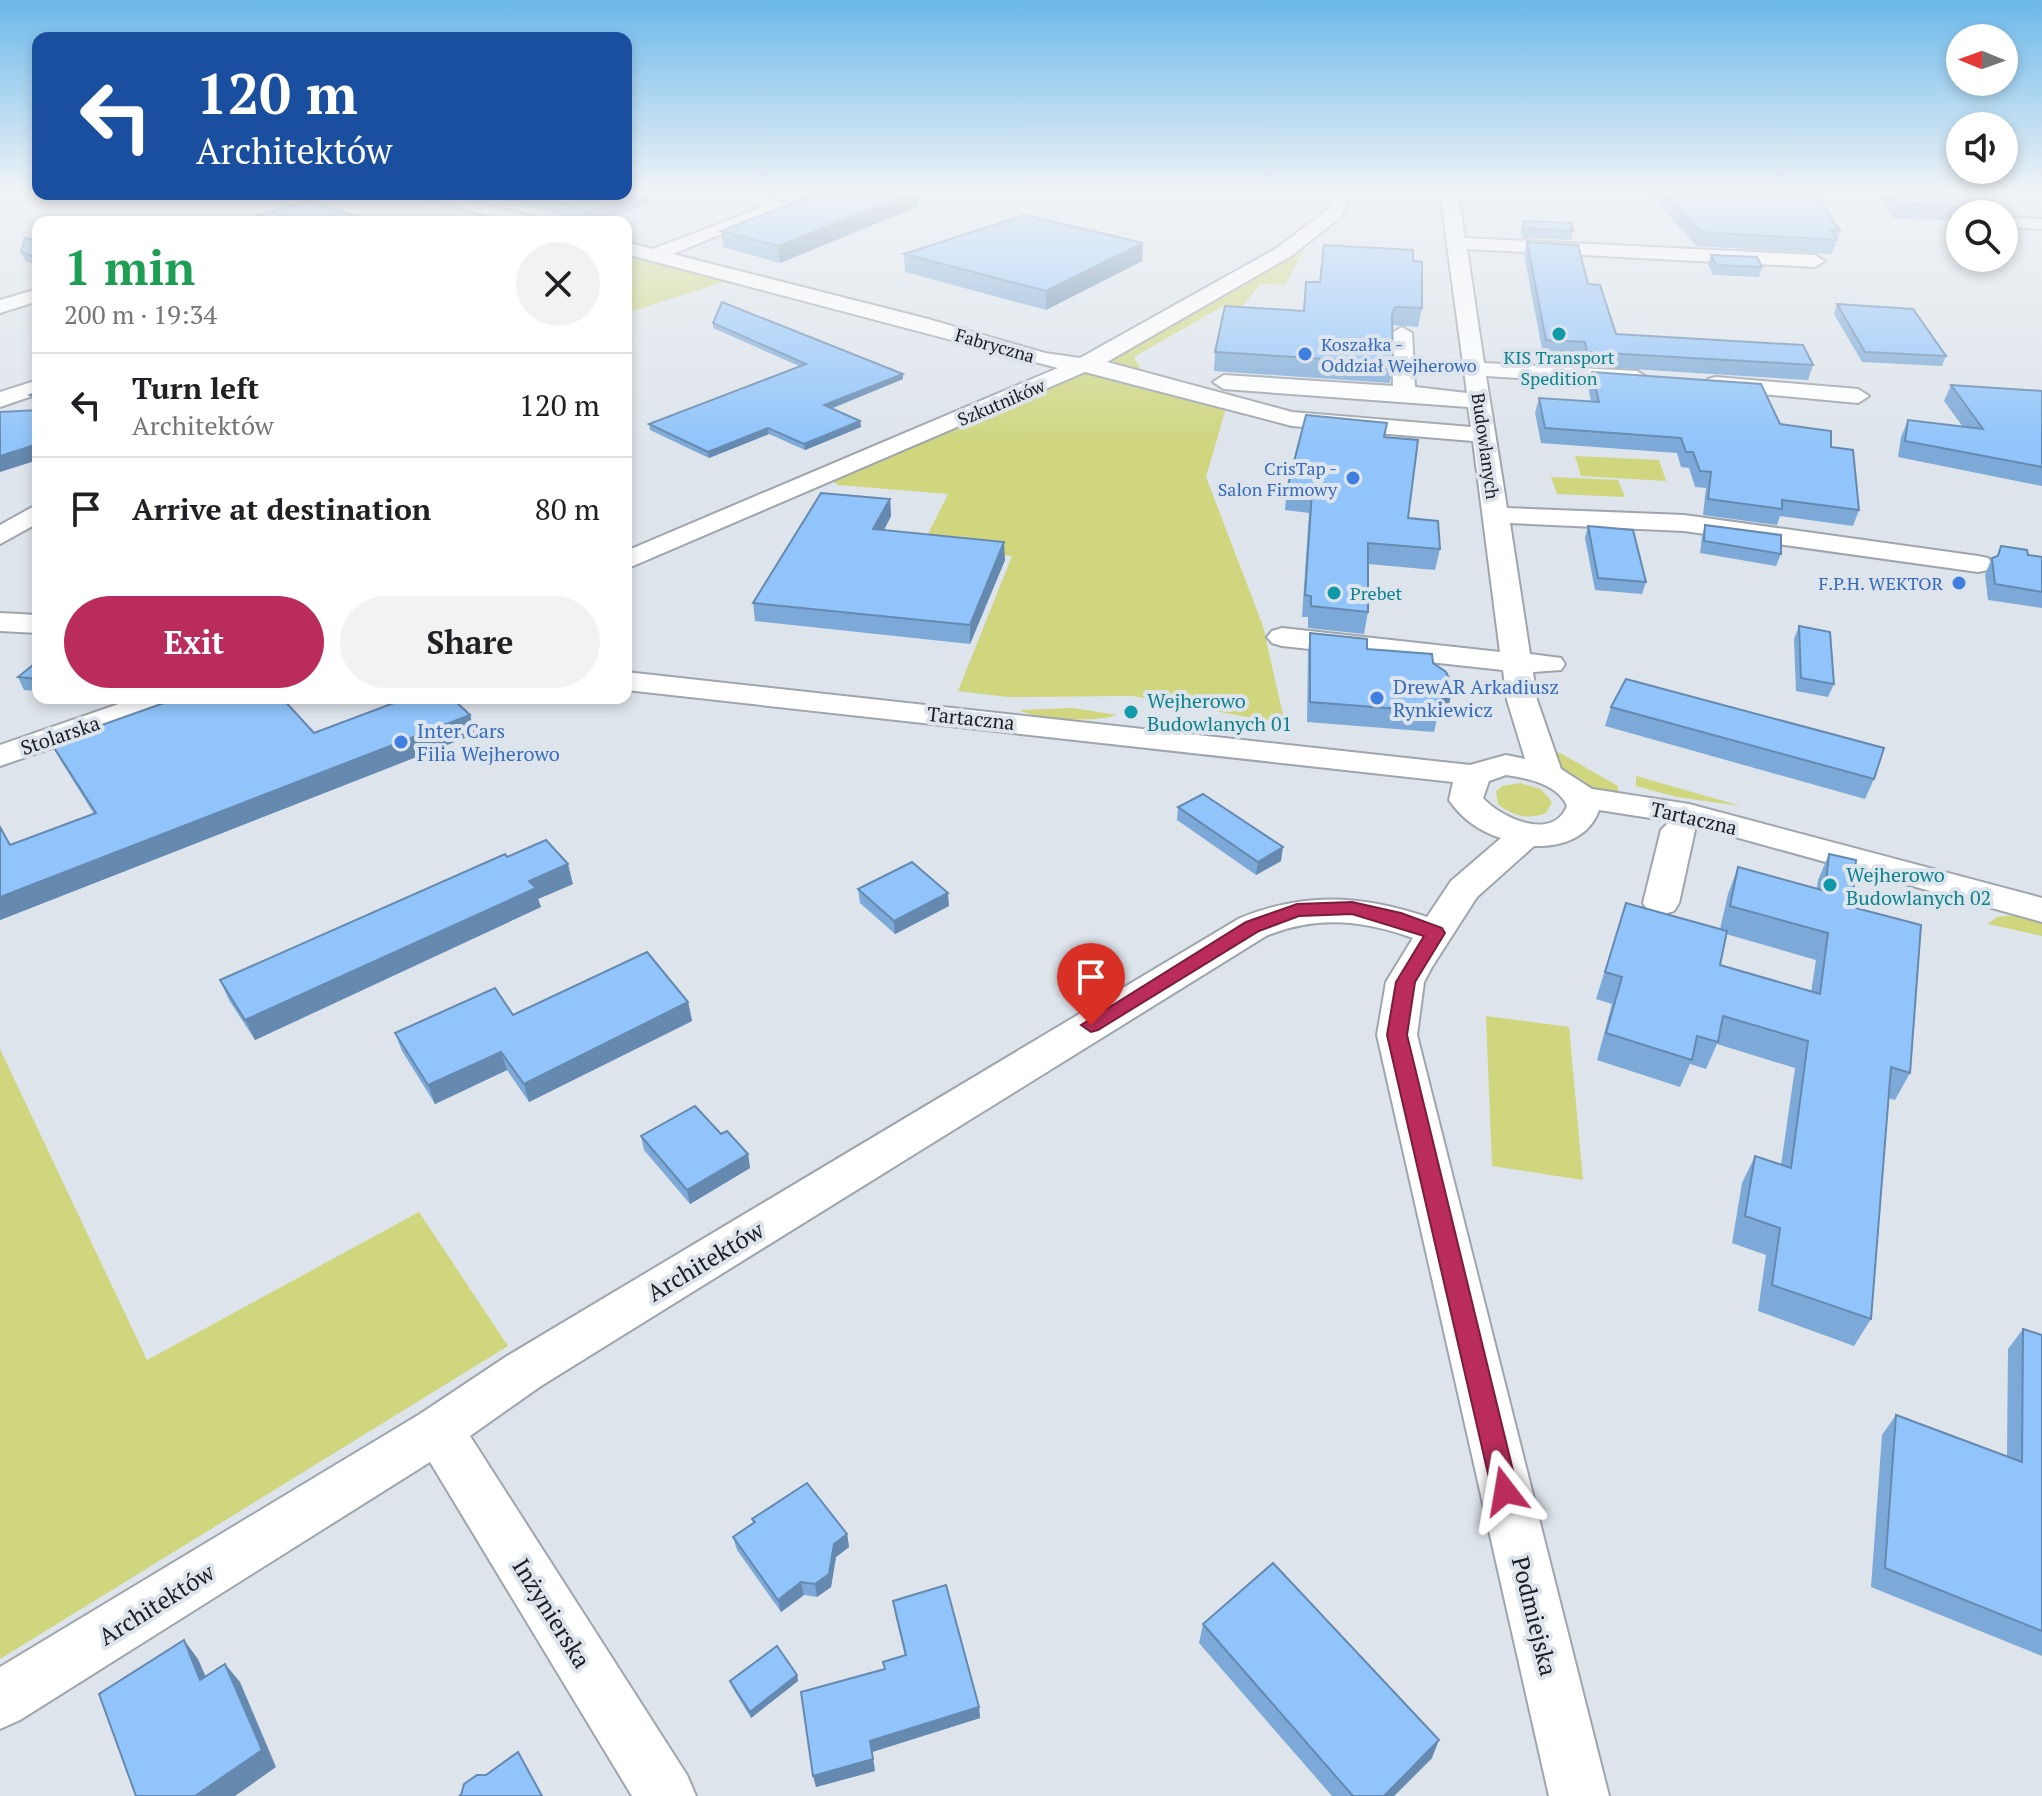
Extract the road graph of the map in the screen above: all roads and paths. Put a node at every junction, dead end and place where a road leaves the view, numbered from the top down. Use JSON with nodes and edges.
{"nodes":[{"id":1,"x":736,"y":276,"type":"edge"},
{"id":2,"x":1243,"y":276,"type":"edge"},
{"id":3,"x":1462,"y":276,"type":"edge"},
{"id":4,"x":32,"y":297,"type":"edge"},
{"id":5,"x":0,"y":307,"type":"edge"},
{"id":6,"x":1402,"y":333,"type":"edge"},
{"id":7,"x":1087,"y":366,"type":"junction"},
{"id":8,"x":1475,"y":369,"type":"junction"},
{"id":9,"x":1653,"y":379,"type":"edge"},
{"id":10,"x":1224,"y":382,"type":"edge"},
{"id":11,"x":1700,"y":383,"type":"edge"},
{"id":12,"x":32,"y":389,"type":"edge"},
{"id":13,"x":1404,"y":393,"type":"junction"},
{"id":14,"x":1858,"y":396,"type":"dead end"},
{"id":15,"x":0,"y":400,"type":"edge"},
{"id":16,"x":1480,"y":401,"type":"junction"},
{"id":17,"x":1485,"y":435,"type":"junction"},
{"id":18,"x":1496,"y":515,"type":"junction"},
{"id":19,"x":32,"y":516,"type":"edge"},
{"id":20,"x":0,"y":536,"type":"edge"},
{"id":21,"x":632,"y":558,"type":"edge"},
{"id":22,"x":1978,"y":564,"type":"dead end"},
{"id":23,"x":0,"y":622,"type":"edge"},
{"id":24,"x":32,"y":624,"type":"edge"},
{"id":25,"x":1282,"y":637,"type":"dead end"},
{"id":26,"x":1518,"y":662,"type":"junction"},
{"id":27,"x":1550,"y":664,"type":"dead end"},
{"id":28,"x":632,"y":682,"type":"edge"},
{"id":29,"x":1522,"y":700,"type":"junction"},
{"id":30,"x":149,"y":704,"type":"edge"},
{"id":31,"x":0,"y":756,"type":"edge"},
{"id":32,"x":1506,"y":765,"type":"junction"},
{"id":33,"x":1546,"y":772,"type":"junction"},
{"id":34,"x":1474,"y":798,"type":"junction"},
{"id":35,"x":1579,"y":808,"type":"junction"},
{"id":36,"x":1678,"y":830,"type":"junction"},
{"id":37,"x":1526,"y":834,"type":"junction"},
{"id":38,"x":1807,"y":846,"type":"junction"},
{"id":39,"x":1464,"y":889,"type":"junction"},
{"id":40,"x":1661,"y":903,"type":"dead end"},
{"id":41,"x":2042,"y":910,"type":"edge"},
{"id":42,"x":1435,"y":933,"type":"junction"},
{"id":43,"x":438,"y":1430,"type":"junction"},
{"id":44,"x":0,"y":1700,"type":"edge"},
{"id":45,"x":666,"y":1796,"type":"edge"},
{"id":46,"x":1579,"y":1796,"type":"edge"}],
"edges":[{"from":1,"to":7,"type":"street","name":"Fabryczna"},
{"from":2,"to":7,"type":"street","name":"Szkutników"},
{"from":3,"to":8,"type":"street","name":"Budowlanych"},
{"from":4,"to":5,"type":"street"},
{"from":6,"to":13,"type":"street"},
{"from":7,"to":17,"type":"street","name":"Fabryczna"},
{"from":7,"to":21,"type":"street","name":"Szkutników"},
{"from":8,"to":9,"type":"street"},
{"from":8,"to":16,"type":"street","name":"Budowlanych"},
{"from":10,"to":13,"type":"street"},
{"from":11,"to":14,"type":"street"},
{"from":12,"to":15,"type":"street"},
{"from":13,"to":16,"type":"street"},
{"from":16,"to":17,"type":"street","name":"Budowlanych"},
{"from":17,"to":18,"type":"street","name":"Budowlanych"},
{"from":18,"to":22,"type":"street"},
{"from":18,"to":26,"type":"street","name":"Budowlanych"},
{"from":19,"to":20,"type":"street"},
{"from":23,"to":24,"type":"street"},
{"from":25,"to":26,"type":"street"},
{"from":26,"to":27,"type":"street"},
{"from":26,"to":29,"type":"street","name":"Budowlanych"},
{"from":28,"to":34,"type":"street","name":"Tartaczna"},
{"from":29,"to":32,"type":"street","name":"Budowlanych"},
{"from":29,"to":33,"type":"street","name":"Budowlanych"},
{"from":30,"to":31,"type":"street","name":"Stolarska"},
{"from":32,"to":33,"type":"street"},
{"from":32,"to":34,"type":"street"},
{"from":33,"to":35,"type":"street"},
{"from":34,"to":37,"type":"street","name":"Tartaczna"},
{"from":34,"to":39,"type":"street","name":"Podmiejska"},
{"from":35,"to":36,"type":"street","name":"Tartaczna"},
{"from":35,"to":37,"type":"street"},
{"from":35,"to":38,"type":"street","name":"Tartaczna"},
{"from":36,"to":38,"type":"street","name":"Tartaczna"},
{"from":36,"to":40,"type":"street"},
{"from":37,"to":39,"type":"street","name":"Podmiejska"},
{"from":38,"to":41,"type":"street","name":"Tartaczna"},
{"from":39,"to":42,"type":"street","name":"Podmiejska"},
{"from":42,"to":43,"type":"street","name":"Architektów"},
{"from":42,"to":46,"type":"street","name":"Podmiejska"},
{"from":43,"to":44,"type":"street","name":"Architektów"},
{"from":43,"to":45,"type":"street","name":"Inżynierska"}]}
